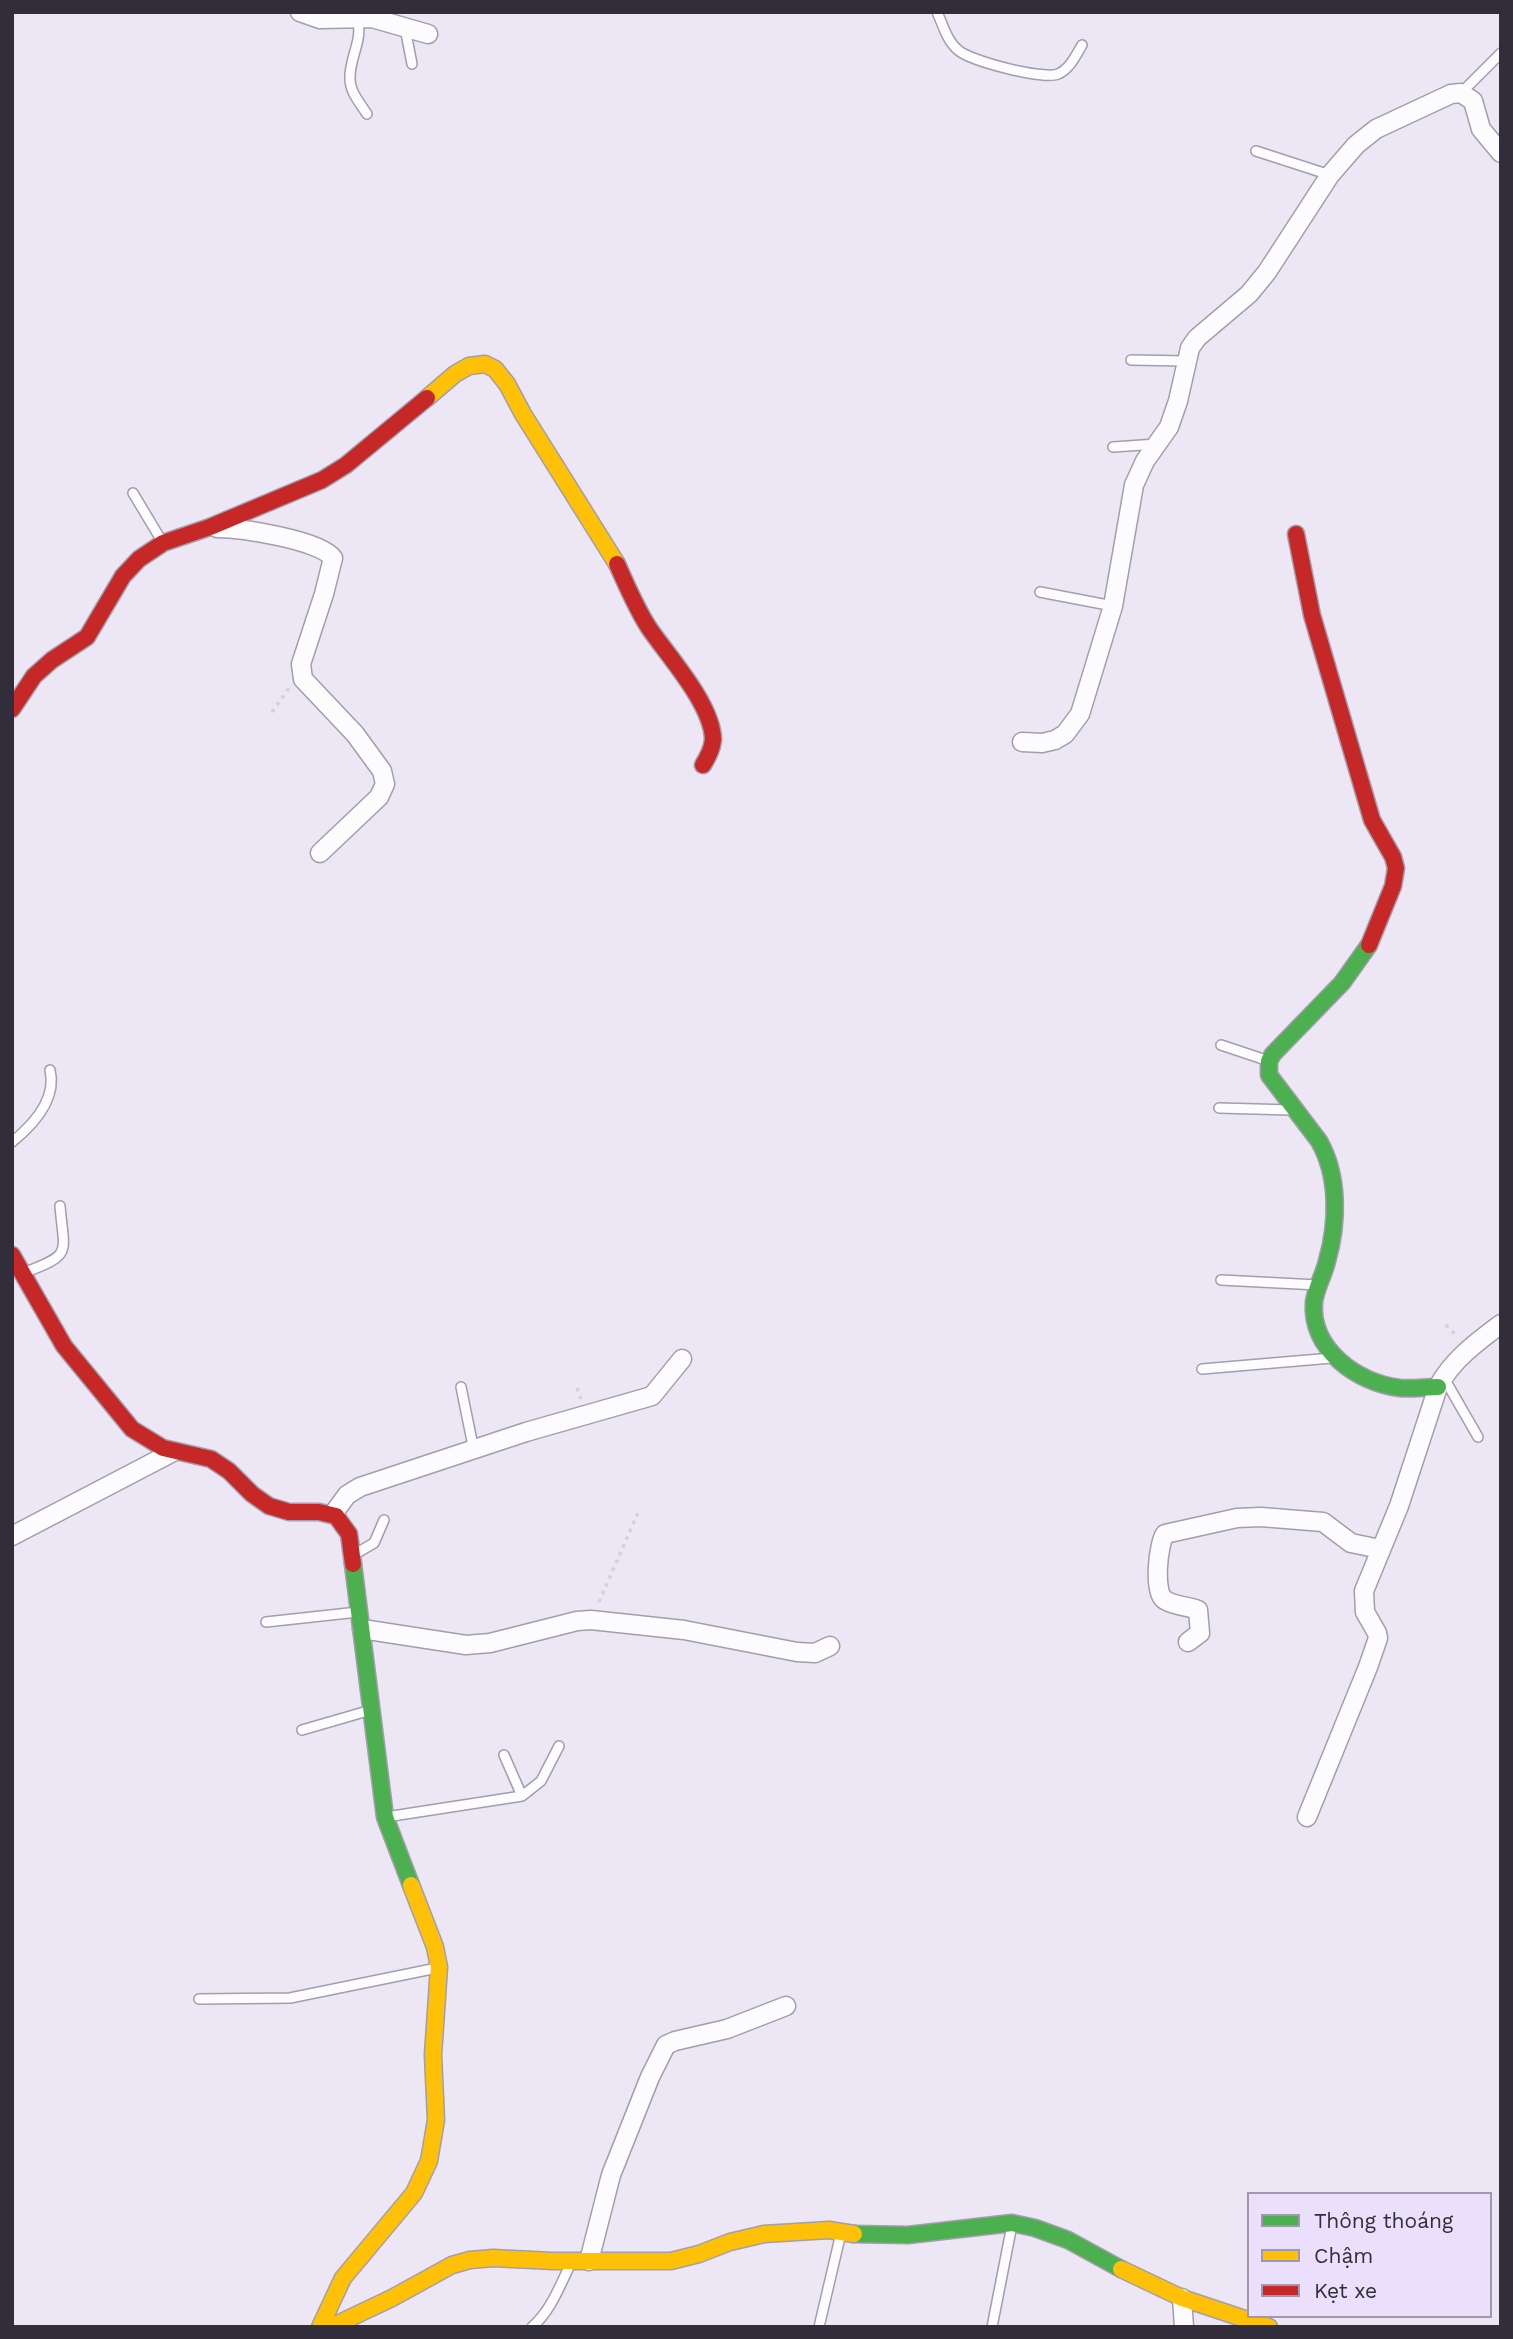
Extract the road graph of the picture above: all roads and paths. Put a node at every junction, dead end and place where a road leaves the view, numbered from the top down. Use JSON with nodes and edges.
{"nodes":[{"id":1,"x":300,"y":12,"type":"edge"},
{"id":2,"x":937,"y":12,"type":"edge"},
{"id":3,"x":357,"y":18,"type":"junction"},
{"id":4,"x":405,"y":27,"type":"junction"},
{"id":5,"x":428,"y":34,"type":"dead end"},
{"id":6,"x":1082,"y":45,"type":"dead end"},
{"id":7,"x":1501,"y":53,"type":"edge"},
{"id":8,"x":412,"y":64,"type":"dead end"},
{"id":9,"x":1461,"y":93,"type":"junction"},
{"id":10,"x":367,"y":114,"type":"dead end"},
{"id":11,"x":1256,"y":151,"type":"dead end"},
{"id":12,"x":1501,"y":153,"type":"edge"},
{"id":13,"x":1330,"y":175,"type":"junction"},
{"id":14,"x":1131,"y":360,"type":"dead end"},
{"id":15,"x":1186,"y":361,"type":"junction"},
{"id":16,"x":1159,"y":444,"type":"junction"},
{"id":17,"x":1113,"y":447,"type":"dead end"},
{"id":18,"x":133,"y":494,"type":"dead end"},
{"id":19,"x":210,"y":527,"type":"junction"},
{"id":20,"x":1296,"y":534,"type":"dead end"},
{"id":21,"x":163,"y":543,"type":"junction"},
{"id":22,"x":1040,"y":592,"type":"dead end"},
{"id":23,"x":1113,"y":607,"type":"junction"},
{"id":24,"x":12,"y":709,"type":"edge"},
{"id":25,"x":1022,"y":742,"type":"dead end"},
{"id":26,"x":703,"y":765,"type":"dead end"},
{"id":27,"x":320,"y":853,"type":"dead end"},
{"id":28,"x":1221,"y":1045,"type":"dead end"},
{"id":29,"x":1269,"y":1061,"type":"junction"},
{"id":30,"x":50,"y":1070,"type":"dead end"},
{"id":31,"x":1219,"y":1108,"type":"dead end"},
{"id":32,"x":1295,"y":1110,"type":"junction"},
{"id":33,"x":12,"y":1142,"type":"edge"},
{"id":34,"x":60,"y":1206,"type":"dead end"},
{"id":35,"x":12,"y":1255,"type":"edge"},
{"id":36,"x":23,"y":1274,"type":"junction"},
{"id":37,"x":1222,"y":1280,"type":"dead end"},
{"id":38,"x":1318,"y":1285,"type":"junction"},
{"id":39,"x":1501,"y":1324,"type":"edge"},
{"id":40,"x":1334,"y":1358,"type":"junction"},
{"id":41,"x":682,"y":1359,"type":"dead end"},
{"id":42,"x":1202,"y":1369,"type":"dead end"},
{"id":43,"x":1441,"y":1381,"type":"junction"},
{"id":44,"x":461,"y":1387,"type":"dead end"},
{"id":45,"x":1478,"y":1437,"type":"dead end"},
{"id":46,"x":474,"y":1451,"type":"junction"},
{"id":47,"x":173,"y":1452,"type":"junction"},
{"id":48,"x":640,"y":1508,"type":"dead end"},
{"id":49,"x":333,"y":1514,"type":"junction"},
{"id":50,"x":384,"y":1520,"type":"dead end"},
{"id":51,"x":12,"y":1536,"type":"edge"},
{"id":52,"x":1380,"y":1549,"type":"junction"},
{"id":53,"x":352,"y":1555,"type":"junction"},
{"id":54,"x":361,"y":1620,"type":"junction"},
{"id":55,"x":592,"y":1620,"type":"junction"},
{"id":56,"x":266,"y":1622,"type":"dead end"},
{"id":57,"x":1188,"y":1642,"type":"dead end"},
{"id":58,"x":830,"y":1646,"type":"dead end"},
{"id":59,"x":372,"y":1710,"type":"junction"},
{"id":60,"x":302,"y":1730,"type":"dead end"},
{"id":61,"x":559,"y":1746,"type":"dead end"},
{"id":62,"x":504,"y":1755,"type":"dead end"},
{"id":63,"x":522,"y":1796,"type":"junction"},
{"id":64,"x":385,"y":1817,"type":"junction"},
{"id":65,"x":1307,"y":1817,"type":"dead end"},
{"id":66,"x":439,"y":1967,"type":"junction"},
{"id":67,"x":200,"y":1999,"type":"dead end"},
{"id":68,"x":786,"y":2006,"type":"dead end"},
{"id":69,"x":1012,"y":2223,"type":"junction"},
{"id":70,"x":841,"y":2232,"type":"junction"},
{"id":71,"x":581,"y":2261,"type":"junction"},
{"id":72,"x":1182,"y":2298,"type":"junction"},
{"id":73,"x":320,"y":2327,"type":"edge"},
{"id":74,"x":331,"y":2327,"type":"edge"},
{"id":75,"x":532,"y":2327,"type":"edge"},
{"id":76,"x":819,"y":2327,"type":"edge"},
{"id":77,"x":992,"y":2327,"type":"edge"},
{"id":78,"x":1184,"y":2327,"type":"edge"},
{"id":79,"x":1269,"y":2327,"type":"edge"}],
"edges":[{"from":1,"to":3,"type":"street"},
{"from":2,"to":6,"type":"lane"},
{"from":3,"to":4,"type":"street"},
{"from":3,"to":10,"type":"lane"},
{"from":4,"to":5,"type":"street"},
{"from":4,"to":8,"type":"lane"},
{"from":7,"to":9,"type":"lane"},
{"from":9,"to":12,"type":"street"},
{"from":9,"to":13,"type":"street"},
{"from":11,"to":13,"type":"lane"},
{"from":13,"to":15,"type":"street"},
{"from":14,"to":15,"type":"lane"},
{"from":15,"to":16,"type":"street"},
{"from":16,"to":17,"type":"lane"},
{"from":16,"to":23,"type":"street"},
{"from":18,"to":21,"type":"lane"},
{"from":19,"to":21,"type":"street"},
{"from":19,"to":26,"type":"street"},
{"from":19,"to":27,"type":"street"},
{"from":20,"to":29,"type":"street"},
{"from":21,"to":24,"type":"street"},
{"from":22,"to":23,"type":"lane"},
{"from":23,"to":25,"type":"street"},
{"from":28,"to":29,"type":"lane"},
{"from":29,"to":32,"type":"street"},
{"from":30,"to":33,"type":"lane"},
{"from":31,"to":32,"type":"lane"},
{"from":32,"to":38,"type":"street"},
{"from":34,"to":36,"type":"lane"},
{"from":35,"to":36,"type":"street"},
{"from":36,"to":47,"type":"street"},
{"from":37,"to":38,"type":"lane"},
{"from":38,"to":40,"type":"street"},
{"from":39,"to":43,"type":"street"},
{"from":40,"to":42,"type":"lane"},
{"from":40,"to":43,"type":"street"},
{"from":41,"to":46,"type":"street"},
{"from":43,"to":45,"type":"lane"},
{"from":43,"to":52,"type":"street"},
{"from":44,"to":46,"type":"lane"},
{"from":46,"to":49,"type":"street"},
{"from":47,"to":49,"type":"street"},
{"from":47,"to":51,"type":"street"},
{"from":48,"to":55,"type":"path"},
{"from":49,"to":53,"type":"street"},
{"from":50,"to":53,"type":"lane"},
{"from":52,"to":57,"type":"street"},
{"from":52,"to":65,"type":"street"},
{"from":53,"to":54,"type":"street"},
{"from":54,"to":55,"type":"street"},
{"from":54,"to":56,"type":"lane"},
{"from":54,"to":59,"type":"street"},
{"from":55,"to":58,"type":"street"},
{"from":59,"to":60,"type":"lane"},
{"from":59,"to":64,"type":"street"},
{"from":61,"to":63,"type":"lane"},
{"from":62,"to":63,"type":"lane"},
{"from":63,"to":64,"type":"lane"},
{"from":64,"to":66,"type":"street"},
{"from":66,"to":67,"type":"lane"},
{"from":66,"to":73,"type":"street"},
{"from":68,"to":71,"type":"street"},
{"from":69,"to":70,"type":"street"},
{"from":69,"to":72,"type":"street"},
{"from":69,"to":77,"type":"lane"},
{"from":70,"to":71,"type":"street"},
{"from":70,"to":76,"type":"lane"},
{"from":71,"to":74,"type":"street"},
{"from":71,"to":75,"type":"lane"},
{"from":72,"to":78,"type":"street"},
{"from":72,"to":79,"type":"street"}]}
